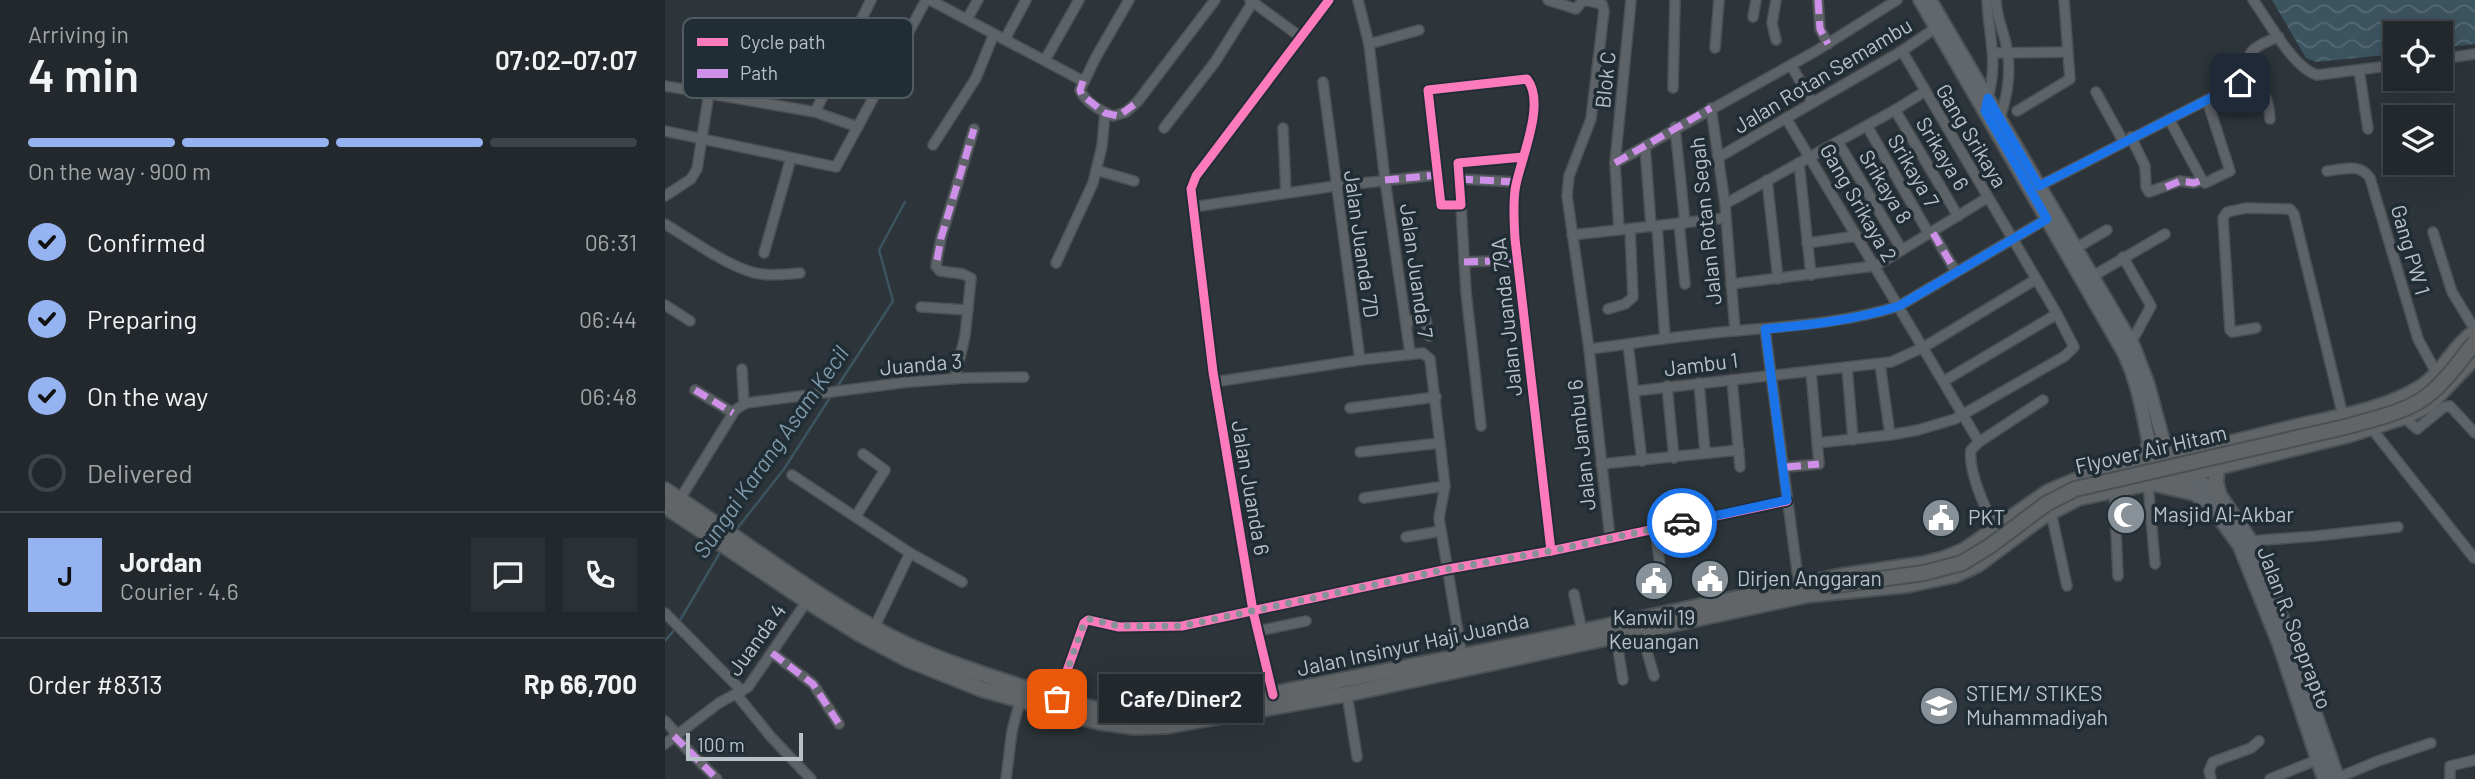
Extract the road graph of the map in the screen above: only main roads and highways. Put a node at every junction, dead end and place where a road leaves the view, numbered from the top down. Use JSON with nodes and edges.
{"nodes":[{"id":1,"x":1920,"y":0,"type":"edge"},
{"id":2,"x":1930,"y":0,"type":"edge"},
{"id":3,"x":1940,"y":25,"type":"junction"},
{"id":4,"x":1986,"y":105,"type":"junction"},
{"id":5,"x":2051,"y":216,"type":"junction"},
{"id":6,"x":2475,"y":331,"type":"edge"},
{"id":7,"x":2475,"y":342,"type":"edge"},
{"id":8,"x":2475,"y":357,"type":"edge"},
{"id":9,"x":2292,"y":428,"type":"junction"},
{"id":10,"x":2155,"y":442,"type":"junction"},
{"id":11,"x":2297,"y":448,"type":"junction"},
{"id":12,"x":2189,"y":452,"type":"junction"},
{"id":13,"x":2170,"y":458,"type":"junction"},
{"id":14,"x":2153,"y":461,"type":"junction"},
{"id":15,"x":2137,"y":465,"type":"junction"},
{"id":16,"x":2217,"y":467,"type":"junction"},
{"id":17,"x":2187,"y":474,"type":"junction"},
{"id":18,"x":2170,"y":479,"type":"junction"},
{"id":19,"x":2149,"y":483,"type":"junction"},
{"id":20,"x":665,"y":490,"type":"edge"},
{"id":21,"x":2190,"y":492,"type":"junction"},
{"id":22,"x":2219,"y":495,"type":"junction"},
{"id":23,"x":665,"y":506,"type":"edge"},
{"id":24,"x":707,"y":525,"type":"junction"},
{"id":25,"x":744,"y":552,"type":"junction"},
{"id":26,"x":1803,"y":588,"type":"junction"},
{"id":27,"x":1619,"y":632,"type":"junction"},
{"id":28,"x":983,"y":682,"type":"junction"},
{"id":29,"x":2333,"y":779,"type":"edge"}],
"edges":[{"from":1,"to":3,"type":"main road"},
{"from":2,"to":3,"type":"main road"},
{"from":3,"to":4,"type":"main road"},
{"from":4,"to":5,"type":"main road"},
{"from":4,"to":5,"type":"main road"},
{"from":5,"to":10,"type":"main road"},
{"from":5,"to":10,"type":"main road"},
{"from":6,"to":9,"type":"highway","name":"Jalan Insinyur Haji Juanda"},
{"from":7,"to":26,"type":"highway","name":"Flyover Air Hitam","bridge":true},
{"from":8,"to":11,"type":"highway","name":"Jalan Insinyur Haji Juanda"},
{"from":9,"to":11,"type":"highway"},
{"from":9,"to":12,"type":"highway","name":"Jalan Insinyur Haji Juanda"},
{"from":10,"to":12,"type":"highway"},
{"from":10,"to":13,"type":"main road"},
{"from":10,"to":14,"type":"main road"},
{"from":10,"to":15,"type":"highway"},
{"from":11,"to":16,"type":"highway","name":"Jalan Insinyur Haji Juanda"},
{"from":12,"to":13,"type":"highway","name":"Jalan Insinyur Haji Juanda"},
{"from":13,"to":14,"type":"highway","name":"Jalan Insinyur Haji Juanda"},
{"from":13,"to":17,"type":"main road","name":"Jalan R. Soeprapto"},
{"from":14,"to":15,"type":"highway","name":"Jalan Insinyur Haji Juanda"},
{"from":14,"to":18,"type":"main road","name":"Jalan R. Soeprapto"},
{"from":15,"to":26,"type":"highway","name":"Jalan Insinyur Haji Juanda"},
{"from":16,"to":17,"type":"highway","name":"Jalan Insinyur Haji Juanda"},
{"from":16,"to":22,"type":"highway"},
{"from":17,"to":18,"type":"highway","name":"Jalan Insinyur Haji Juanda"},
{"from":17,"to":22,"type":"main road","name":"Jalan R. Soeprapto"},
{"from":18,"to":19,"type":"highway","name":"Jalan Insinyur Haji Juanda"},
{"from":18,"to":21,"type":"main road","name":"Jalan R. Soeprapto"},
{"from":19,"to":21,"type":"highway"},
{"from":19,"to":26,"type":"highway","name":"Jalan Insinyur Haji Juanda"},
{"from":20,"to":24,"type":"highway","name":"Jalan Insinyur Haji Juanda"},
{"from":21,"to":29,"type":"main road","name":"Jalan R. Soeprapto"},
{"from":22,"to":29,"type":"main road","name":"Jalan R. Soeprapto"},
{"from":23,"to":24,"type":"highway","name":"Jalan Insinyur Haji Juanda"},
{"from":24,"to":25,"type":"highway","name":"Jalan Insinyur Haji Juanda"},
{"from":25,"to":28,"type":"highway","name":"Jalan Insinyur Haji Juanda"},
{"from":25,"to":28,"type":"highway","name":"Jalan Insinyur Haji Juanda"},
{"from":26,"to":27,"type":"highway","name":"Jalan Insinyur Haji Juanda"},
{"from":26,"to":27,"type":"highway","name":"Jalan Insinyur Haji Juanda"},
{"from":27,"to":28,"type":"highway","name":"Jalan Insinyur Haji Juanda"},
{"from":27,"to":28,"type":"highway","name":"Jalan Insinyur Haji Juanda"}]}
